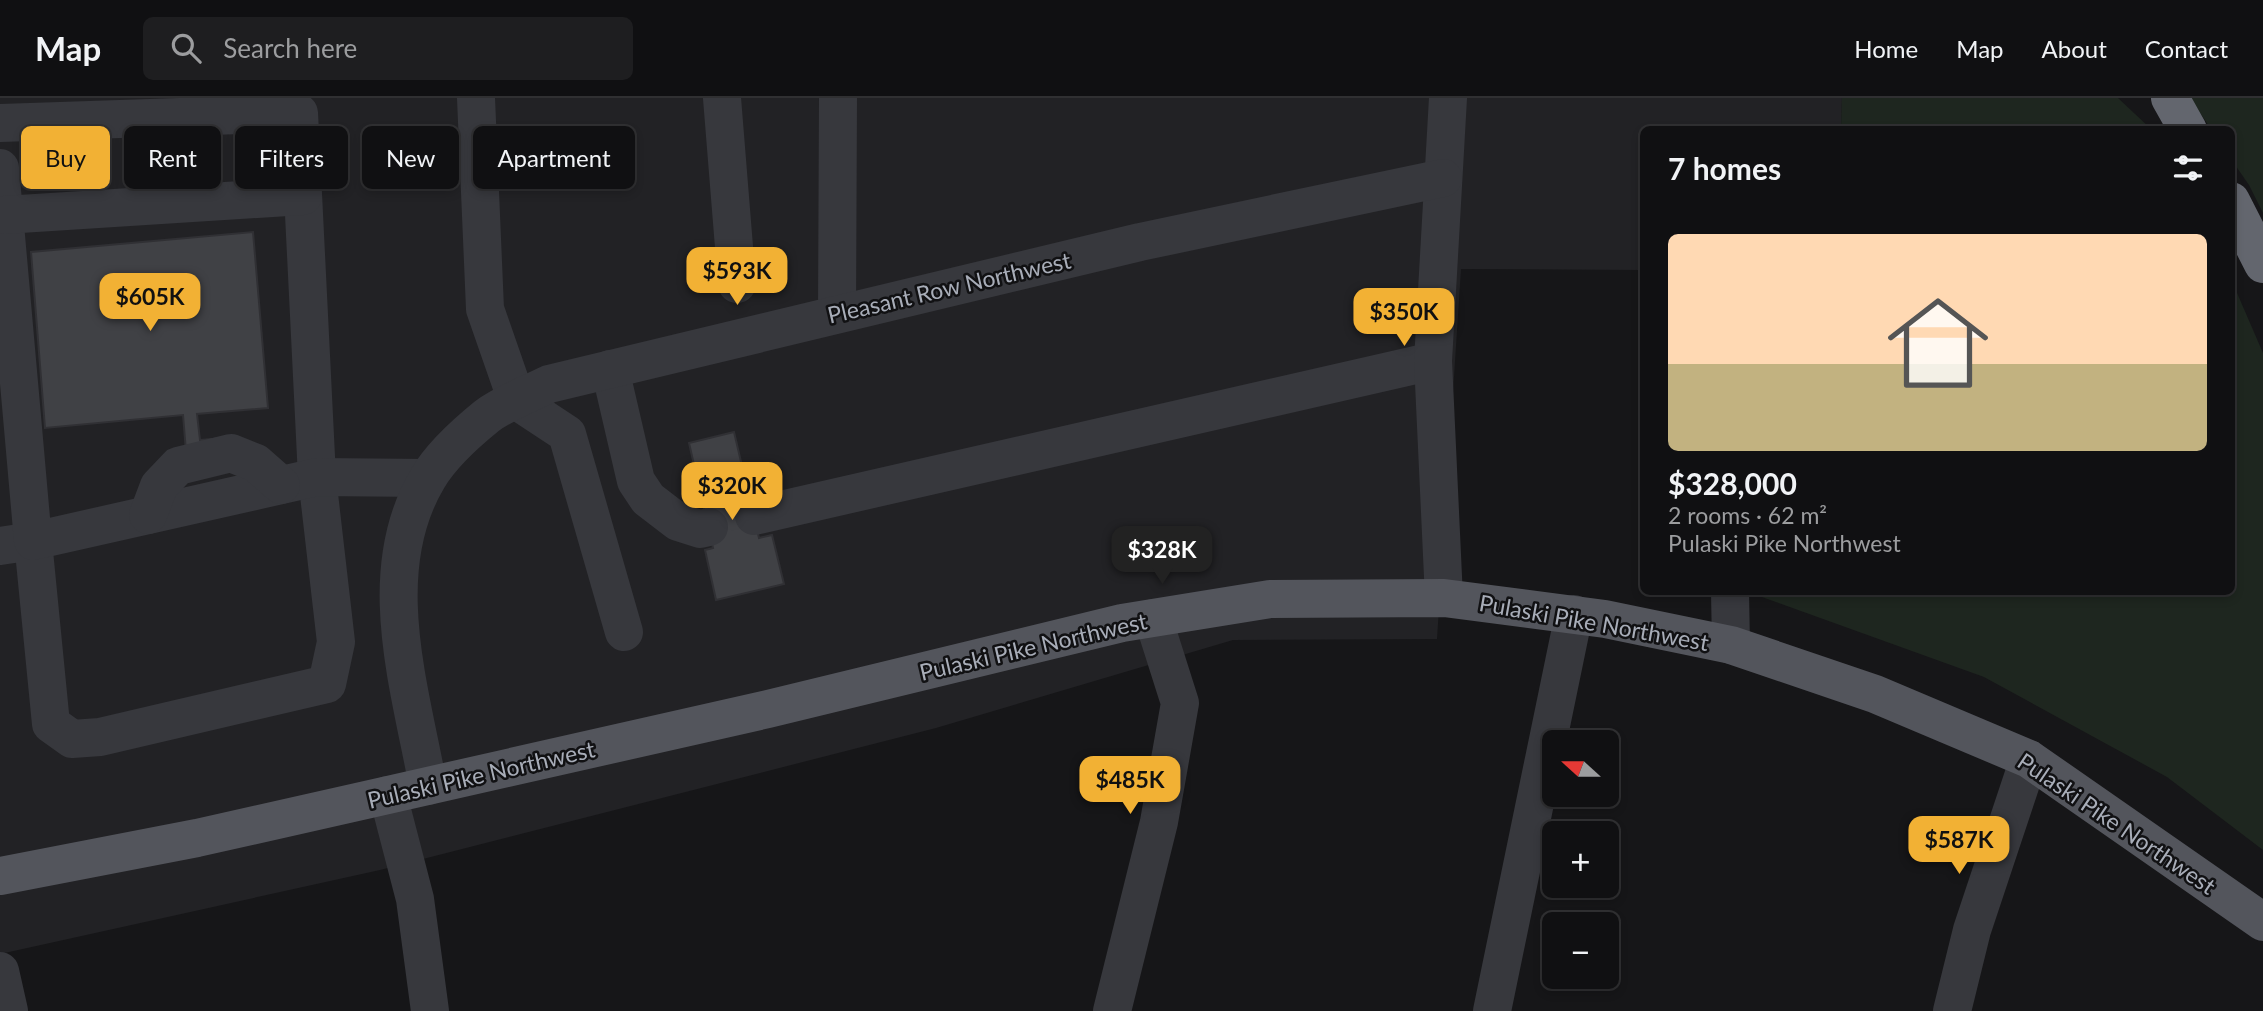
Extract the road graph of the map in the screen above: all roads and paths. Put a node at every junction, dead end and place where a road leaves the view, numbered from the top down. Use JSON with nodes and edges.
{"nodes":[{"id":1,"x":477,"y":98,"type":"edge"},
{"id":2,"x":722,"y":98,"type":"edge"},
{"id":3,"x":838,"y":98,"type":"edge"},
{"id":4,"x":1448,"y":98,"type":"edge"},
{"id":5,"x":2169,"y":98,"type":"edge"},
{"id":6,"x":0,"y":123,"type":"edge"},
{"id":7,"x":2186,"y":126,"type":"edge"},
{"id":8,"x":0,"y":168,"type":"edge"},
{"id":9,"x":1443,"y":178,"type":"junction"},
{"id":10,"x":303,"y":196,"type":"junction"},
{"id":11,"x":2235,"y":209,"type":"edge"},
{"id":12,"x":4,"y":215,"type":"junction"},
{"id":13,"x":2263,"y":264,"type":"edge"},
{"id":14,"x":737,"y":284,"type":"dead end"},
{"id":15,"x":837,"y":313,"type":"junction"},
{"id":16,"x":1433,"y":360,"type":"junction"},
{"id":17,"x":610,"y":369,"type":"junction"},
{"id":18,"x":517,"y":401,"type":"junction"},
{"id":19,"x":427,"y":478,"type":"junction"},
{"id":20,"x":299,"y":481,"type":"junction"},
{"id":21,"x":754,"y":516,"type":"dead end"},
{"id":22,"x":709,"y":527,"type":"dead end"},
{"id":23,"x":17,"y":544,"type":"edge"},
{"id":24,"x":1730,"y":595,"type":"edge"},
{"id":25,"x":1444,"y":598,"type":"junction"},
{"id":26,"x":1574,"y":614,"type":"junction"},
{"id":27,"x":1153,"y":618,"type":"junction"},
{"id":28,"x":624,"y":632,"type":"dead end"},
{"id":29,"x":1731,"y":645,"type":"junction"},
{"id":30,"x":2029,"y":759,"type":"junction"},
{"id":31,"x":428,"y":786,"type":"junction"},
{"id":32,"x":388,"y":795,"type":"junction"},
{"id":33,"x":0,"y":876,"type":"edge"},
{"id":34,"x":2263,"y":922,"type":"edge"},
{"id":35,"x":0,"y":971,"type":"edge"},
{"id":36,"x":9,"y":1011,"type":"edge"},
{"id":37,"x":430,"y":1011,"type":"edge"},
{"id":38,"x":1112,"y":1011,"type":"edge"},
{"id":39,"x":1492,"y":1011,"type":"edge"},
{"id":40,"x":1952,"y":1011,"type":"edge"}],
"edges":[{"from":1,"to":18,"type":"street"},
{"from":2,"to":14,"type":"street"},
{"from":3,"to":15,"type":"street"},
{"from":4,"to":9,"type":"street"},
{"from":5,"to":7,"type":"highway"},
{"from":6,"to":10,"type":"street"},
{"from":8,"to":12,"type":"street"},
{"from":9,"to":15,"type":"street","name":"Pleasant Row Northwest"},
{"from":9,"to":16,"type":"street"},
{"from":10,"to":12,"type":"street"},
{"from":10,"to":20,"type":"street"},
{"from":11,"to":13,"type":"highway"},
{"from":12,"to":23,"type":"street"},
{"from":15,"to":17,"type":"street","name":"Pleasant Row Northwest"},
{"from":16,"to":21,"type":"street"},
{"from":16,"to":25,"type":"street"},
{"from":17,"to":18,"type":"street","name":"Pleasant Row Northwest"},
{"from":17,"to":22,"type":"street"},
{"from":18,"to":19,"type":"street","name":"Pleasant Row Northwest"},
{"from":18,"to":28,"type":"street"},
{"from":19,"to":20,"type":"street"},
{"from":19,"to":31,"type":"street","name":"Pleasant Row Northwest"},
{"from":20,"to":23,"type":"street"},
{"from":20,"to":23,"type":"street"},
{"from":24,"to":29,"type":"street"},
{"from":25,"to":26,"type":"main road","name":"Pulaski Pike Northwest"},
{"from":25,"to":27,"type":"main road","name":"Pulaski Pike Northwest"},
{"from":26,"to":29,"type":"main road","name":"Pulaski Pike Northwest"},
{"from":26,"to":39,"type":"street"},
{"from":27,"to":31,"type":"main road","name":"Pulaski Pike Northwest"},
{"from":27,"to":38,"type":"street"},
{"from":29,"to":30,"type":"main road","name":"Pulaski Pike Northwest"},
{"from":30,"to":34,"type":"main road","name":"Pulaski Pike Northwest"},
{"from":30,"to":40,"type":"street"},
{"from":31,"to":32,"type":"main road","name":"Pulaski Pike Northwest"},
{"from":32,"to":33,"type":"main road","name":"Pulaski Pike Northwest"},
{"from":32,"to":37,"type":"street"},
{"from":35,"to":36,"type":"street"}]}
